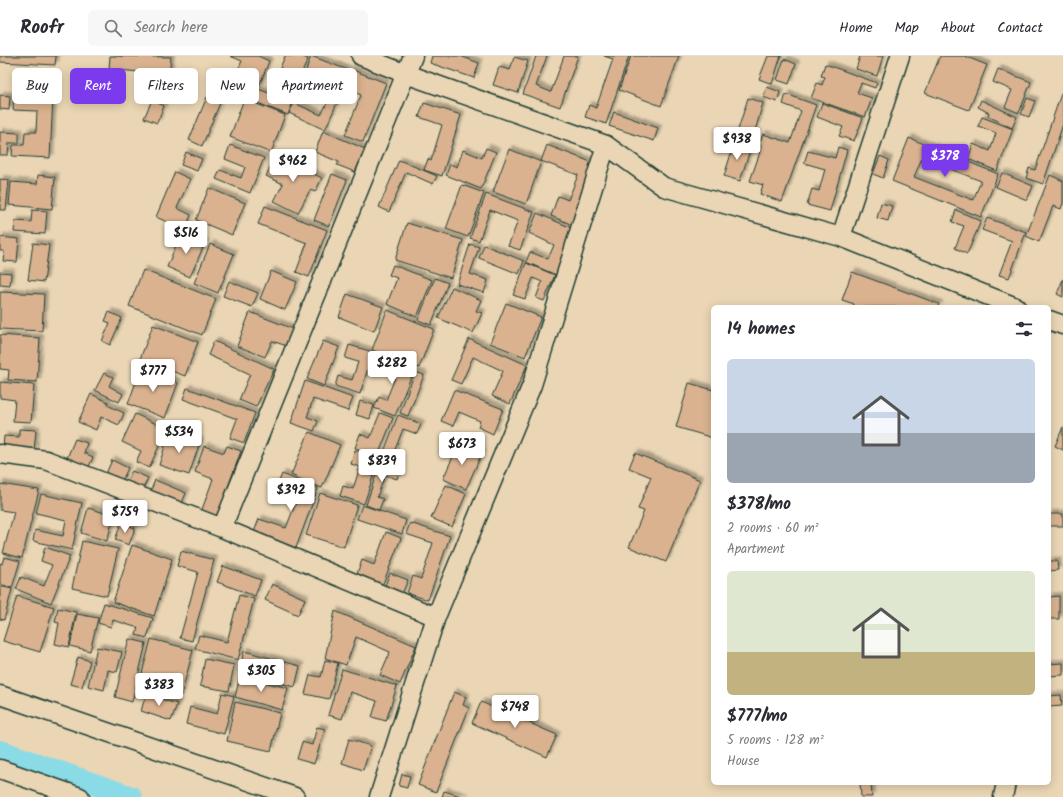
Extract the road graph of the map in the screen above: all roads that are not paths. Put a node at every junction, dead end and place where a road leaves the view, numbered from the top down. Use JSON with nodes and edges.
{"nodes":[{"id":1,"x":361,"y":56,"type":"edge"},
{"id":2,"x":413,"y":56,"type":"edge"},
{"id":3,"x":900,"y":56,"type":"edge"},
{"id":4,"x":406,"y":74,"type":"junction"},
{"id":5,"x":606,"y":146,"type":"junction"},
{"id":6,"x":841,"y":237,"type":"junction"},
{"id":7,"x":1011,"y":305,"type":"edge"},
{"id":8,"x":1051,"y":321,"type":"edge"},
{"id":9,"x":1063,"y":325,"type":"edge"},
{"id":10,"x":0,"y":454,"type":"edge"},
{"id":11,"x":222,"y":528,"type":"junction"},
{"id":12,"x":436,"y":617,"type":"junction"},
{"id":13,"x":0,"y":695,"type":"edge"},
{"id":14,"x":0,"y":769,"type":"edge"},
{"id":15,"x":1005,"y":785,"type":"edge"},
{"id":16,"x":80,"y":797,"type":"edge"},
{"id":17,"x":296,"y":797,"type":"edge"},
{"id":18,"x":379,"y":797,"type":"edge"},
{"id":19,"x":1002,"y":797,"type":"edge"}],
"edges":[{"from":1,"to":4,"type":"street"},
{"from":2,"to":4,"type":"street"},
{"from":3,"to":6,"type":"street"},
{"from":4,"to":5,"type":"street"},
{"from":4,"to":11,"type":"street"},
{"from":5,"to":6,"type":"street"},
{"from":5,"to":12,"type":"street"},
{"from":6,"to":7,"type":"street"},
{"from":8,"to":9,"type":"street"},
{"from":10,"to":11,"type":"street"},
{"from":11,"to":12,"type":"street"},
{"from":12,"to":18,"type":"street"},
{"from":13,"to":17,"type":"street"},
{"from":14,"to":16,"type":"street"},
{"from":15,"to":19,"type":"street"}]}
